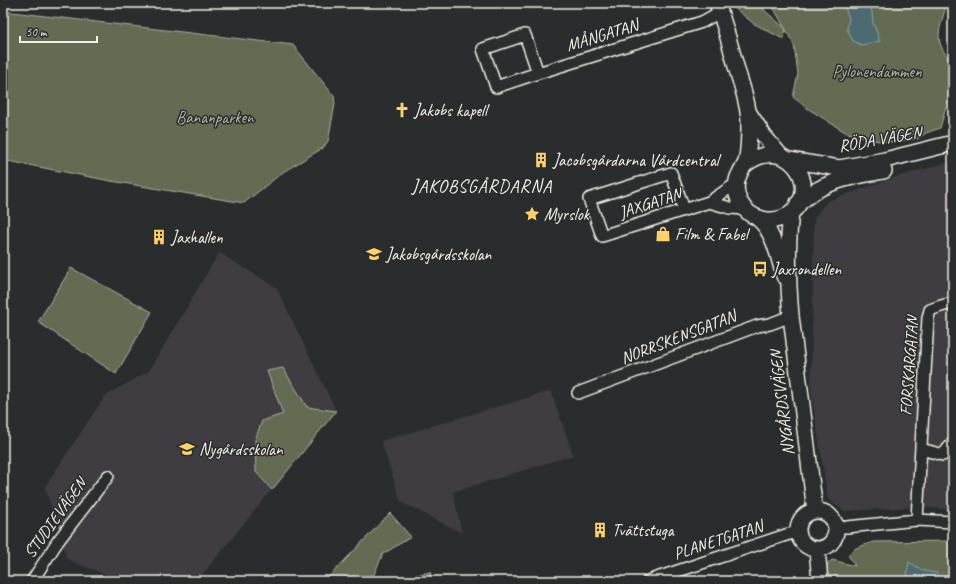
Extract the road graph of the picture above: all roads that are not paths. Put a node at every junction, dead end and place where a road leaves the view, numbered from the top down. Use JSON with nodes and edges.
{"nodes":[{"id":1,"x":719,"y":8,"type":"edge"},
{"id":2,"x":538,"y":73,"type":"junction"},
{"id":3,"x":749,"y":113,"type":"junction"},
{"id":4,"x":953,"y":143,"type":"edge"},
{"id":5,"x":953,"y":153,"type":"edge"},
{"id":6,"x":785,"y":158,"type":"junction"},
{"id":7,"x":746,"y":164,"type":"junction"},
{"id":8,"x":737,"y":183,"type":"junction"},
{"id":9,"x":709,"y":202,"type":"junction"},
{"id":10,"x":795,"y":208,"type":"junction"},
{"id":11,"x":684,"y":209,"type":"junction"},
{"id":12,"x":751,"y":213,"type":"junction"},
{"id":13,"x":789,"y":290,"type":"junction"},
{"id":14,"x":953,"y":303,"type":"edge"},
{"id":15,"x":791,"y":316,"type":"junction"},
{"id":16,"x":578,"y":393,"type":"dead end"},
{"id":17,"x":953,"y":442,"type":"edge"},
{"id":18,"x":921,"y":449,"type":"junction"},
{"id":19,"x":108,"y":476,"type":"dead end"},
{"id":20,"x":815,"y":511,"type":"junction"},
{"id":21,"x":917,"y":520,"type":"junction"},
{"id":22,"x":953,"y":522,"type":"edge"},
{"id":23,"x":836,"y":527,"type":"junction"},
{"id":24,"x":798,"y":533,"type":"junction"},
{"id":25,"x":817,"y":549,"type":"junction"},
{"id":26,"x":32,"y":581,"type":"edge"},
{"id":27,"x":648,"y":581,"type":"edge"},
{"id":28,"x":820,"y":581,"type":"edge"}],
"edges":[{"from":1,"to":2,"type":"street","name":"MÅNGATAN"},
{"from":1,"to":3,"type":"street"},
{"from":2,"to":2,"type":"street","name":"MÅNGATAN"},
{"from":3,"to":6,"type":"street"},
{"from":3,"to":7,"type":"street"},
{"from":4,"to":6,"type":"street","name":"RÖDA VÄGEN"},
{"from":5,"to":10,"type":"street","name":"RÖDA VÄGEN"},
{"from":6,"to":7,"type":"street"},
{"from":6,"to":10,"type":"street"},
{"from":7,"to":8,"type":"street"},
{"from":8,"to":9,"type":"street","name":"JAXGATAN"},
{"from":8,"to":12,"type":"street"},
{"from":9,"to":11,"type":"street","name":"JAXGATAN"},
{"from":9,"to":12,"type":"street","name":"JAXGATAN"},
{"from":10,"to":12,"type":"street"},
{"from":10,"to":13,"type":"street","name":"NYGÅRDSVÄGEN"},
{"from":11,"to":11,"type":"street","name":"JAXGATAN"},
{"from":12,"to":13,"type":"street","name":"NYGÅRDSVÄGEN"},
{"from":13,"to":15,"type":"street","name":"NYGÅRDSVÄGEN"},
{"from":14,"to":18,"type":"street","name":"FORSKARGATAN"},
{"from":15,"to":16,"type":"street","name":"NORRSKENSGATAN"},
{"from":15,"to":20,"type":"street","name":"NYGÅRDSVÄGEN"},
{"from":17,"to":18,"type":"street"},
{"from":18,"to":21,"type":"street","name":"FORSKARGATAN"},
{"from":19,"to":26,"type":"street","name":"STUDIEVÄGEN"},
{"from":20,"to":23,"type":"street"},
{"from":20,"to":24,"type":"street"},
{"from":21,"to":22,"type":"street"},
{"from":21,"to":23,"type":"street"},
{"from":23,"to":25,"type":"street"},
{"from":24,"to":25,"type":"street"},
{"from":24,"to":27,"type":"street","name":"PLANETGATAN"},
{"from":25,"to":28,"type":"street"}]}
